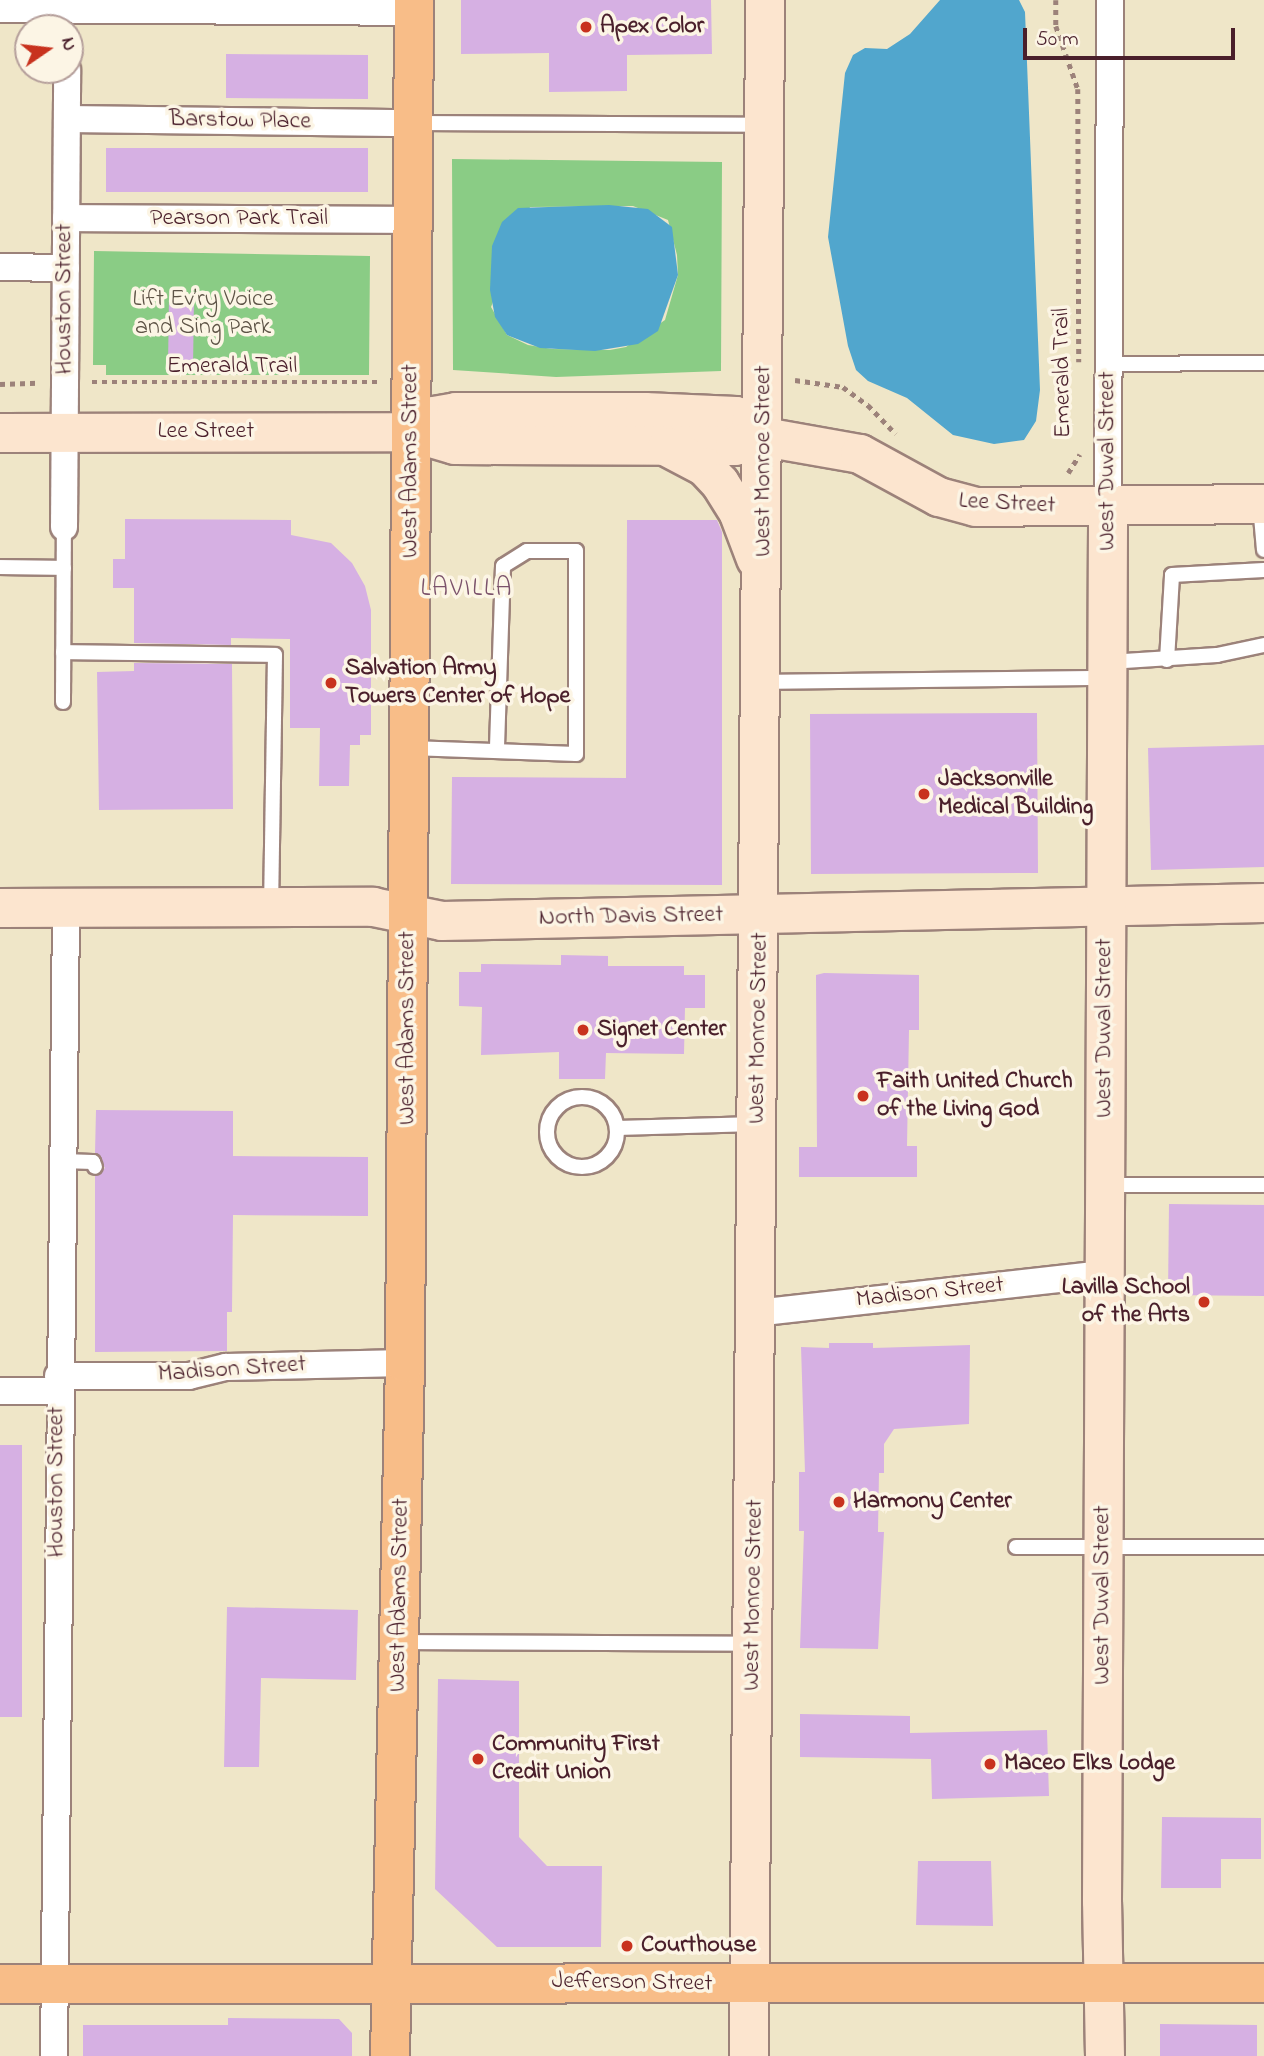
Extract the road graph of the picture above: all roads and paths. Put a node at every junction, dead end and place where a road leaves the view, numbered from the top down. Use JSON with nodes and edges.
{"nodes":[{"id":1,"x":765,"y":0,"type":"edge"},
{"id":2,"x":1056,"y":0,"type":"edge"},
{"id":3,"x":1110,"y":0,"type":"edge"},
{"id":4,"x":179,"y":5,"type":"edge"},
{"id":5,"x":314,"y":6,"type":"edge"},
{"id":6,"x":414,"y":6,"type":"edge"},
{"id":7,"x":0,"y":9,"type":"edge"},
{"id":8,"x":68,"y":12,"type":"edge"},
{"id":9,"x":67,"y":84,"type":"edge"},
{"id":10,"x":67,"y":118,"type":"junction"},
{"id":11,"x":413,"y":123,"type":"junction"},
{"id":12,"x":765,"y":125,"type":"junction"},
{"id":13,"x":66,"y":218,"type":"junction"},
{"id":14,"x":412,"y":220,"type":"junction"},
{"id":15,"x":0,"y":267,"type":"edge"},
{"id":16,"x":66,"y":268,"type":"junction"},
{"id":17,"x":1264,"y":363,"type":"edge"},
{"id":18,"x":1109,"y":364,"type":"junction"},
{"id":19,"x":1081,"y":369,"type":"dead end"},
{"id":20,"x":377,"y":378,"type":"dead end"},
{"id":21,"x":81,"y":380,"type":"dead end"},
{"id":22,"x":790,"y":380,"type":"dead end"},
{"id":23,"x":0,"y":383,"type":"edge"},
{"id":24,"x":48,"y":383,"type":"dead end"},
{"id":25,"x":65,"y":432,"type":"junction"},
{"id":26,"x":411,"y":432,"type":"junction"},
{"id":27,"x":0,"y":433,"type":"edge"},
{"id":28,"x":764,"y":437,"type":"junction"},
{"id":29,"x":906,"y":444,"type":"dead end"},
{"id":30,"x":665,"y":446,"type":"junction"},
{"id":31,"x":1082,"y":449,"type":"dead end"},
{"id":32,"x":1062,"y":477,"type":"dead end"},
{"id":33,"x":1262,"y":504,"type":"edge"},
{"id":34,"x":1108,"y":506,"type":"junction"},
{"id":35,"x":64,"y":527,"type":"joint"},
{"id":36,"x":1264,"y":550,"type":"edge"},
{"id":37,"x":0,"y":567,"type":"edge"},
{"id":38,"x":64,"y":568,"type":"junction"},
{"id":39,"x":1264,"y":570,"type":"edge"},
{"id":40,"x":763,"y":585,"type":"junction"},
{"id":41,"x":1264,"y":645,"type":"edge"},
{"id":42,"x":63,"y":652,"type":"junction"},
{"id":43,"x":1167,"y":660,"type":"junction"},
{"id":44,"x":1107,"y":670,"type":"junction"},
{"id":45,"x":762,"y":682,"type":"junction"},
{"id":46,"x":63,"y":702,"type":"dead end"},
{"id":47,"x":409,"y":748,"type":"junction"},
{"id":48,"x":497,"y":751,"type":"junction"},
{"id":49,"x":1264,"y":903,"type":"edge"},
{"id":50,"x":1105,"y":906,"type":"junction"},
{"id":51,"x":271,"y":907,"type":"junction"},
{"id":52,"x":0,"y":908,"type":"edge"},
{"id":53,"x":66,"y":908,"type":"junction"},
{"id":54,"x":760,"y":914,"type":"junction"},
{"id":55,"x":408,"y":915,"type":"junction"},
{"id":56,"x":758,"y":1124,"type":"junction"},
{"id":57,"x":617,"y":1128,"type":"junction"},
{"id":58,"x":62,"y":1161,"type":"junction"},
{"id":59,"x":95,"y":1167,"type":"dead end"},
{"id":60,"x":1104,"y":1185,"type":"junction"},
{"id":61,"x":1264,"y":1185,"type":"edge"},
{"id":62,"x":1104,"y":1273,"type":"junction"},
{"id":63,"x":756,"y":1313,"type":"junction"},
{"id":64,"x":405,"y":1363,"type":"junction"},
{"id":65,"x":58,"y":1383,"type":"junction"},
{"id":66,"x":0,"y":1391,"type":"edge"},
{"id":67,"x":1016,"y":1547,"type":"dead end"},
{"id":68,"x":1264,"y":1547,"type":"edge"},
{"id":69,"x":1103,"y":1548,"type":"junction"},
{"id":70,"x":399,"y":1642,"type":"junction"},
{"id":71,"x":753,"y":1644,"type":"junction"},
{"id":72,"x":54,"y":1983,"type":"junction"},
{"id":73,"x":1104,"y":1983,"type":"junction"},
{"id":74,"x":1264,"y":1983,"type":"edge"},
{"id":75,"x":0,"y":1984,"type":"edge"},
{"id":76,"x":391,"y":1984,"type":"junction"},
{"id":77,"x":750,"y":1985,"type":"junction"},
{"id":78,"x":54,"y":2056,"type":"edge"},
{"id":79,"x":390,"y":2056,"type":"edge"},
{"id":80,"x":750,"y":2056,"type":"edge"},
{"id":81,"x":1105,"y":2056,"type":"edge"}],
"edges":[{"from":1,"to":12,"type":"street","name":"West Monroe Street"},
{"from":2,"to":19,"type":"path","name":"Emerald Trail"},
{"from":3,"to":18,"type":"street","name":"West Duval Street"},
{"from":4,"to":5,"type":"street"},
{"from":4,"to":8,"type":"street"},
{"from":5,"to":6,"type":"street"},
{"from":6,"to":11,"type":"main road","name":"West Adams Street"},
{"from":7,"to":8,"type":"street"},
{"from":9,"to":10,"type":"street","name":"Houston Street"},
{"from":10,"to":11,"type":"street","name":"Barstow Place"},
{"from":10,"to":13,"type":"street","name":"Houston Street"},
{"from":11,"to":12,"type":"lane"},
{"from":11,"to":14,"type":"main road","name":"West Adams Street"},
{"from":12,"to":28,"type":"street","name":"West Monroe Street"},
{"from":13,"to":14,"type":"street","name":"Pearson Park Trail"},
{"from":13,"to":16,"type":"street","name":"Houston Street"},
{"from":14,"to":26,"type":"main road","name":"West Adams Street"},
{"from":15,"to":16,"type":"street"},
{"from":16,"to":25,"type":"street","name":"Houston Street"},
{"from":17,"to":18,"type":"lane"},
{"from":18,"to":34,"type":"street","name":"West Duval Street"},
{"from":20,"to":21,"type":"path","name":"Emerald Trail"},
{"from":22,"to":29,"type":"path"},
{"from":23,"to":24,"type":"path"},
{"from":25,"to":26,"type":"street","name":"Lee Street"},
{"from":25,"to":27,"type":"street","name":"Lee Street"},
{"from":25,"to":35,"type":"street","name":"Houston Street"},
{"from":26,"to":28,"type":"street","name":"Lee Street"},
{"from":26,"to":30,"type":"street","name":"Lee Street"},
{"from":26,"to":47,"type":"main road","name":"West Adams Street"},
{"from":28,"to":30,"type":"street","name":"Lee Street"},
{"from":28,"to":34,"type":"street","name":"Lee Street"},
{"from":28,"to":40,"type":"street","name":"West Monroe Street"},
{"from":30,"to":40,"type":"street"},
{"from":31,"to":32,"type":"path","name":"Emerald Trail"},
{"from":33,"to":34,"type":"street","name":"Lee Street"},
{"from":33,"to":36,"type":"lane"},
{"from":34,"to":44,"type":"street","name":"West Duval Street"},
{"from":35,"to":38,"type":"lane"},
{"from":37,"to":38,"type":"lane"},
{"from":38,"to":42,"type":"lane"},
{"from":39,"to":43,"type":"lane"},
{"from":40,"to":45,"type":"street","name":"West Monroe Street"},
{"from":41,"to":43,"type":"lane"},
{"from":42,"to":46,"type":"lane"},
{"from":42,"to":51,"type":"lane"},
{"from":43,"to":44,"type":"lane"},
{"from":44,"to":45,"type":"lane"},
{"from":44,"to":50,"type":"street","name":"West Duval Street"},
{"from":45,"to":54,"type":"street","name":"West Monroe Street"},
{"from":47,"to":48,"type":"lane"},
{"from":47,"to":55,"type":"main road","name":"West Adams Street"},
{"from":48,"to":48,"type":"lane"},
{"from":49,"to":50,"type":"street","name":"North Davis Street"},
{"from":50,"to":54,"type":"street","name":"North Davis Street"},
{"from":50,"to":60,"type":"street","name":"West Duval Street"},
{"from":51,"to":53,"type":"street","name":"North Davis Street"},
{"from":51,"to":55,"type":"street","name":"North Davis Street"},
{"from":52,"to":53,"type":"street","name":"North Davis Street"},
{"from":53,"to":58,"type":"street","name":"Houston Street"},
{"from":54,"to":55,"type":"street","name":"North Davis Street"},
{"from":54,"to":56,"type":"street","name":"West Monroe Street"},
{"from":55,"to":64,"type":"main road","name":"West Adams Street"},
{"from":56,"to":57,"type":"lane"},
{"from":56,"to":63,"type":"street","name":"West Monroe Street"},
{"from":57,"to":57,"type":"lane"},
{"from":58,"to":59,"type":"lane"},
{"from":58,"to":65,"type":"street","name":"Houston Street"},
{"from":60,"to":61,"type":"lane"},
{"from":60,"to":62,"type":"street","name":"West Duval Street"},
{"from":62,"to":63,"type":"street","name":"Madison Street"},
{"from":62,"to":69,"type":"street","name":"West Duval Street"},
{"from":63,"to":71,"type":"street","name":"West Monroe Street"},
{"from":64,"to":65,"type":"street","name":"Madison Street"},
{"from":64,"to":70,"type":"main road","name":"West Adams Street"},
{"from":65,"to":66,"type":"street","name":"Madison Street"},
{"from":65,"to":72,"type":"street","name":"Houston Street"},
{"from":67,"to":69,"type":"lane"},
{"from":68,"to":69,"type":"lane"},
{"from":69,"to":73,"type":"street","name":"West Duval Street"},
{"from":70,"to":71,"type":"lane"},
{"from":70,"to":76,"type":"main road","name":"West Adams Street"},
{"from":71,"to":77,"type":"street","name":"West Monroe Street"},
{"from":72,"to":75,"type":"main road","name":"Jefferson Street"},
{"from":72,"to":76,"type":"main road","name":"Jefferson Street"},
{"from":72,"to":78,"type":"street","name":"Houston Street"},
{"from":73,"to":74,"type":"main road","name":"Jefferson Street"},
{"from":73,"to":77,"type":"main road","name":"Jefferson Street"},
{"from":73,"to":81,"type":"street","name":"West Duval Street"},
{"from":76,"to":77,"type":"main road","name":"Jefferson Street"},
{"from":76,"to":79,"type":"main road","name":"West Adams Street"},
{"from":77,"to":80,"type":"street","name":"West Monroe Street"}]}
